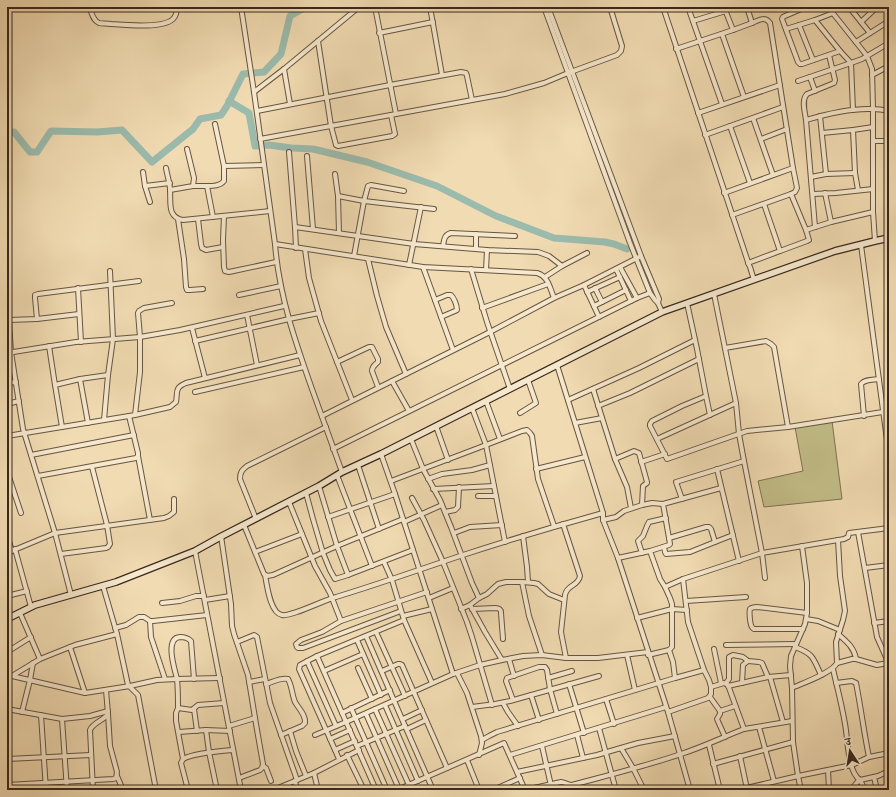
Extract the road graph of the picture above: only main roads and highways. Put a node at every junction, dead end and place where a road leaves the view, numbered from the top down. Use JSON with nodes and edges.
{"nodes":[{"id":1,"x":889,"y":238,"type":"edge"},
{"id":2,"x":7,"y":619,"type":"edge"}],
"edges":[{"from":1,"to":2,"type":"main road"}]}
